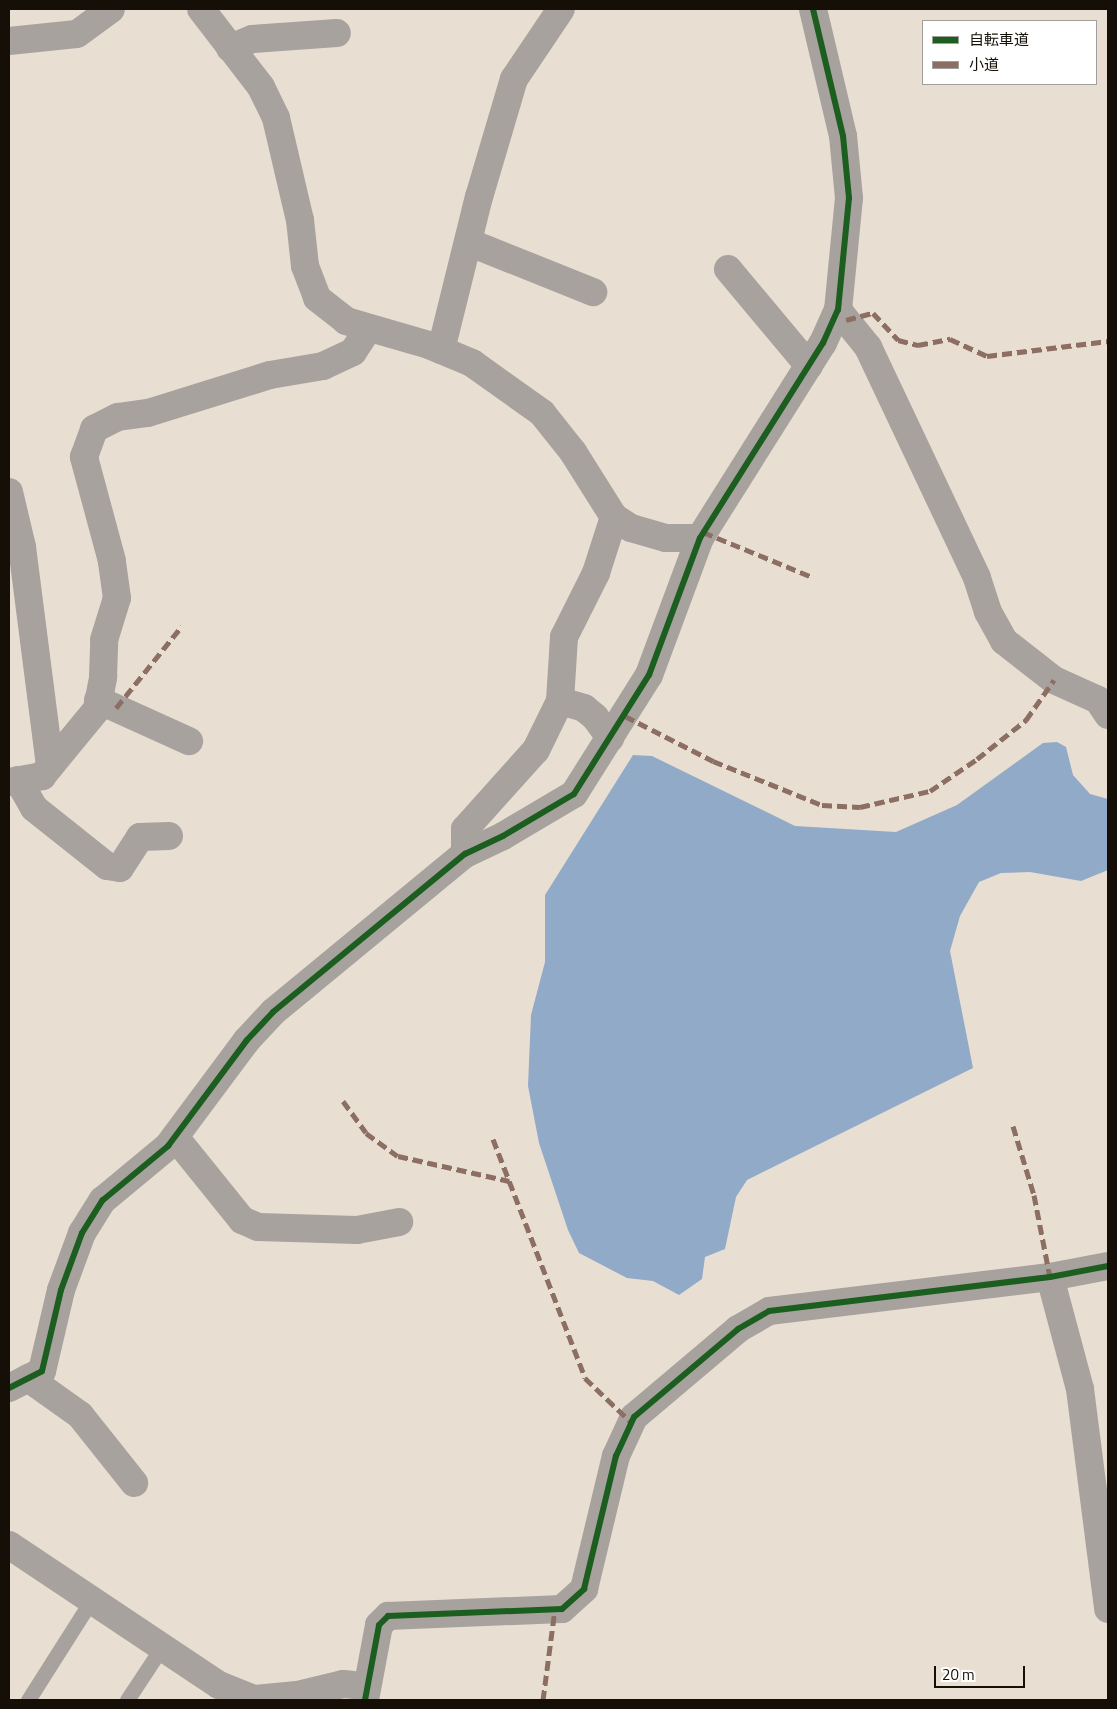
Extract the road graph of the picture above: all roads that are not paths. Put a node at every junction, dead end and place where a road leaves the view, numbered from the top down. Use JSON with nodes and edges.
{"nodes":[{"id":1,"x":111,"y":9,"type":"edge"},
{"id":2,"x":201,"y":9,"type":"edge"},
{"id":3,"x":561,"y":9,"type":"edge"},
{"id":4,"x":813,"y":9,"type":"edge"},
{"id":5,"x":337,"y":33,"type":"dead end"},
{"id":6,"x":9,"y":41,"type":"edge"},
{"id":7,"x":230,"y":48,"type":"junction"},
{"id":8,"x":468,"y":242,"type":"junction"},
{"id":9,"x":728,"y":269,"type":"dead end"},
{"id":10,"x":593,"y":292,"type":"dead end"},
{"id":11,"x":838,"y":310,"type":"junction"},
{"id":12,"x":368,"y":329,"type":"junction"},
{"id":13,"x":441,"y":350,"type":"junction"},
{"id":14,"x":809,"y":366,"type":"junction"},
{"id":15,"x":9,"y":492,"type":"edge"},
{"id":16,"x":614,"y":517,"type":"junction"},
{"id":17,"x":700,"y":538,"type":"junction"},
{"id":18,"x":98,"y":700,"type":"junction"},
{"id":19,"x":1105,"y":700,"type":"edge"},
{"id":20,"x":560,"y":701,"type":"junction"},
{"id":21,"x":610,"y":738,"type":"junction"},
{"id":22,"x":189,"y":741,"type":"dead end"},
{"id":23,"x":50,"y":766,"type":"junction"},
{"id":24,"x":14,"y":781,"type":"edge"},
{"id":25,"x":169,"y":836,"type":"dead end"},
{"id":26,"x":465,"y":854,"type":"junction"},
{"id":27,"x":175,"y":1137,"type":"junction"},
{"id":28,"x":399,"y":1222,"type":"dead end"},
{"id":29,"x":1108,"y":1266,"type":"edge"},
{"id":30,"x":1050,"y":1277,"type":"junction"},
{"id":31,"x":19,"y":1383,"type":"edge"},
{"id":32,"x":134,"y":1483,"type":"dead end"},
{"id":33,"x":9,"y":1546,"type":"edge"},
{"id":34,"x":92,"y":1599,"type":"junction"},
{"id":35,"x":1108,"y":1609,"type":"edge"},
{"id":36,"x":162,"y":1647,"type":"junction"},
{"id":37,"x":366,"y":1693,"type":"edge"},
{"id":38,"x":28,"y":1700,"type":"edge"},
{"id":39,"x":127,"y":1700,"type":"edge"}],
"edges":[{"from":1,"to":6,"type":"street"},
{"from":2,"to":7,"type":"street"},
{"from":3,"to":8,"type":"street"},
{"from":4,"to":11,"type":"street"},
{"from":5,"to":7,"type":"street"},
{"from":7,"to":12,"type":"street"},
{"from":8,"to":10,"type":"street"},
{"from":8,"to":13,"type":"street"},
{"from":9,"to":14,"type":"street"},
{"from":11,"to":14,"type":"street"},
{"from":11,"to":19,"type":"street"},
{"from":12,"to":13,"type":"street"},
{"from":12,"to":18,"type":"street"},
{"from":13,"to":16,"type":"street"},
{"from":14,"to":17,"type":"street"},
{"from":15,"to":23,"type":"street"},
{"from":16,"to":17,"type":"street"},
{"from":16,"to":20,"type":"street"},
{"from":17,"to":21,"type":"street"},
{"from":18,"to":22,"type":"street"},
{"from":18,"to":23,"type":"street"},
{"from":20,"to":21,"type":"street"},
{"from":20,"to":26,"type":"street"},
{"from":21,"to":26,"type":"street"},
{"from":23,"to":24,"type":"street"},
{"from":24,"to":25,"type":"street"},
{"from":26,"to":27,"type":"street"},
{"from":27,"to":28,"type":"street"},
{"from":27,"to":31,"type":"street"},
{"from":29,"to":30,"type":"street"},
{"from":30,"to":35,"type":"street"},
{"from":30,"to":37,"type":"street"},
{"from":31,"to":32,"type":"street"},
{"from":33,"to":34,"type":"street"},
{"from":34,"to":36,"type":"street"},
{"from":34,"to":38,"type":"lane"},
{"from":36,"to":37,"type":"street"},
{"from":36,"to":39,"type":"lane"}]}
